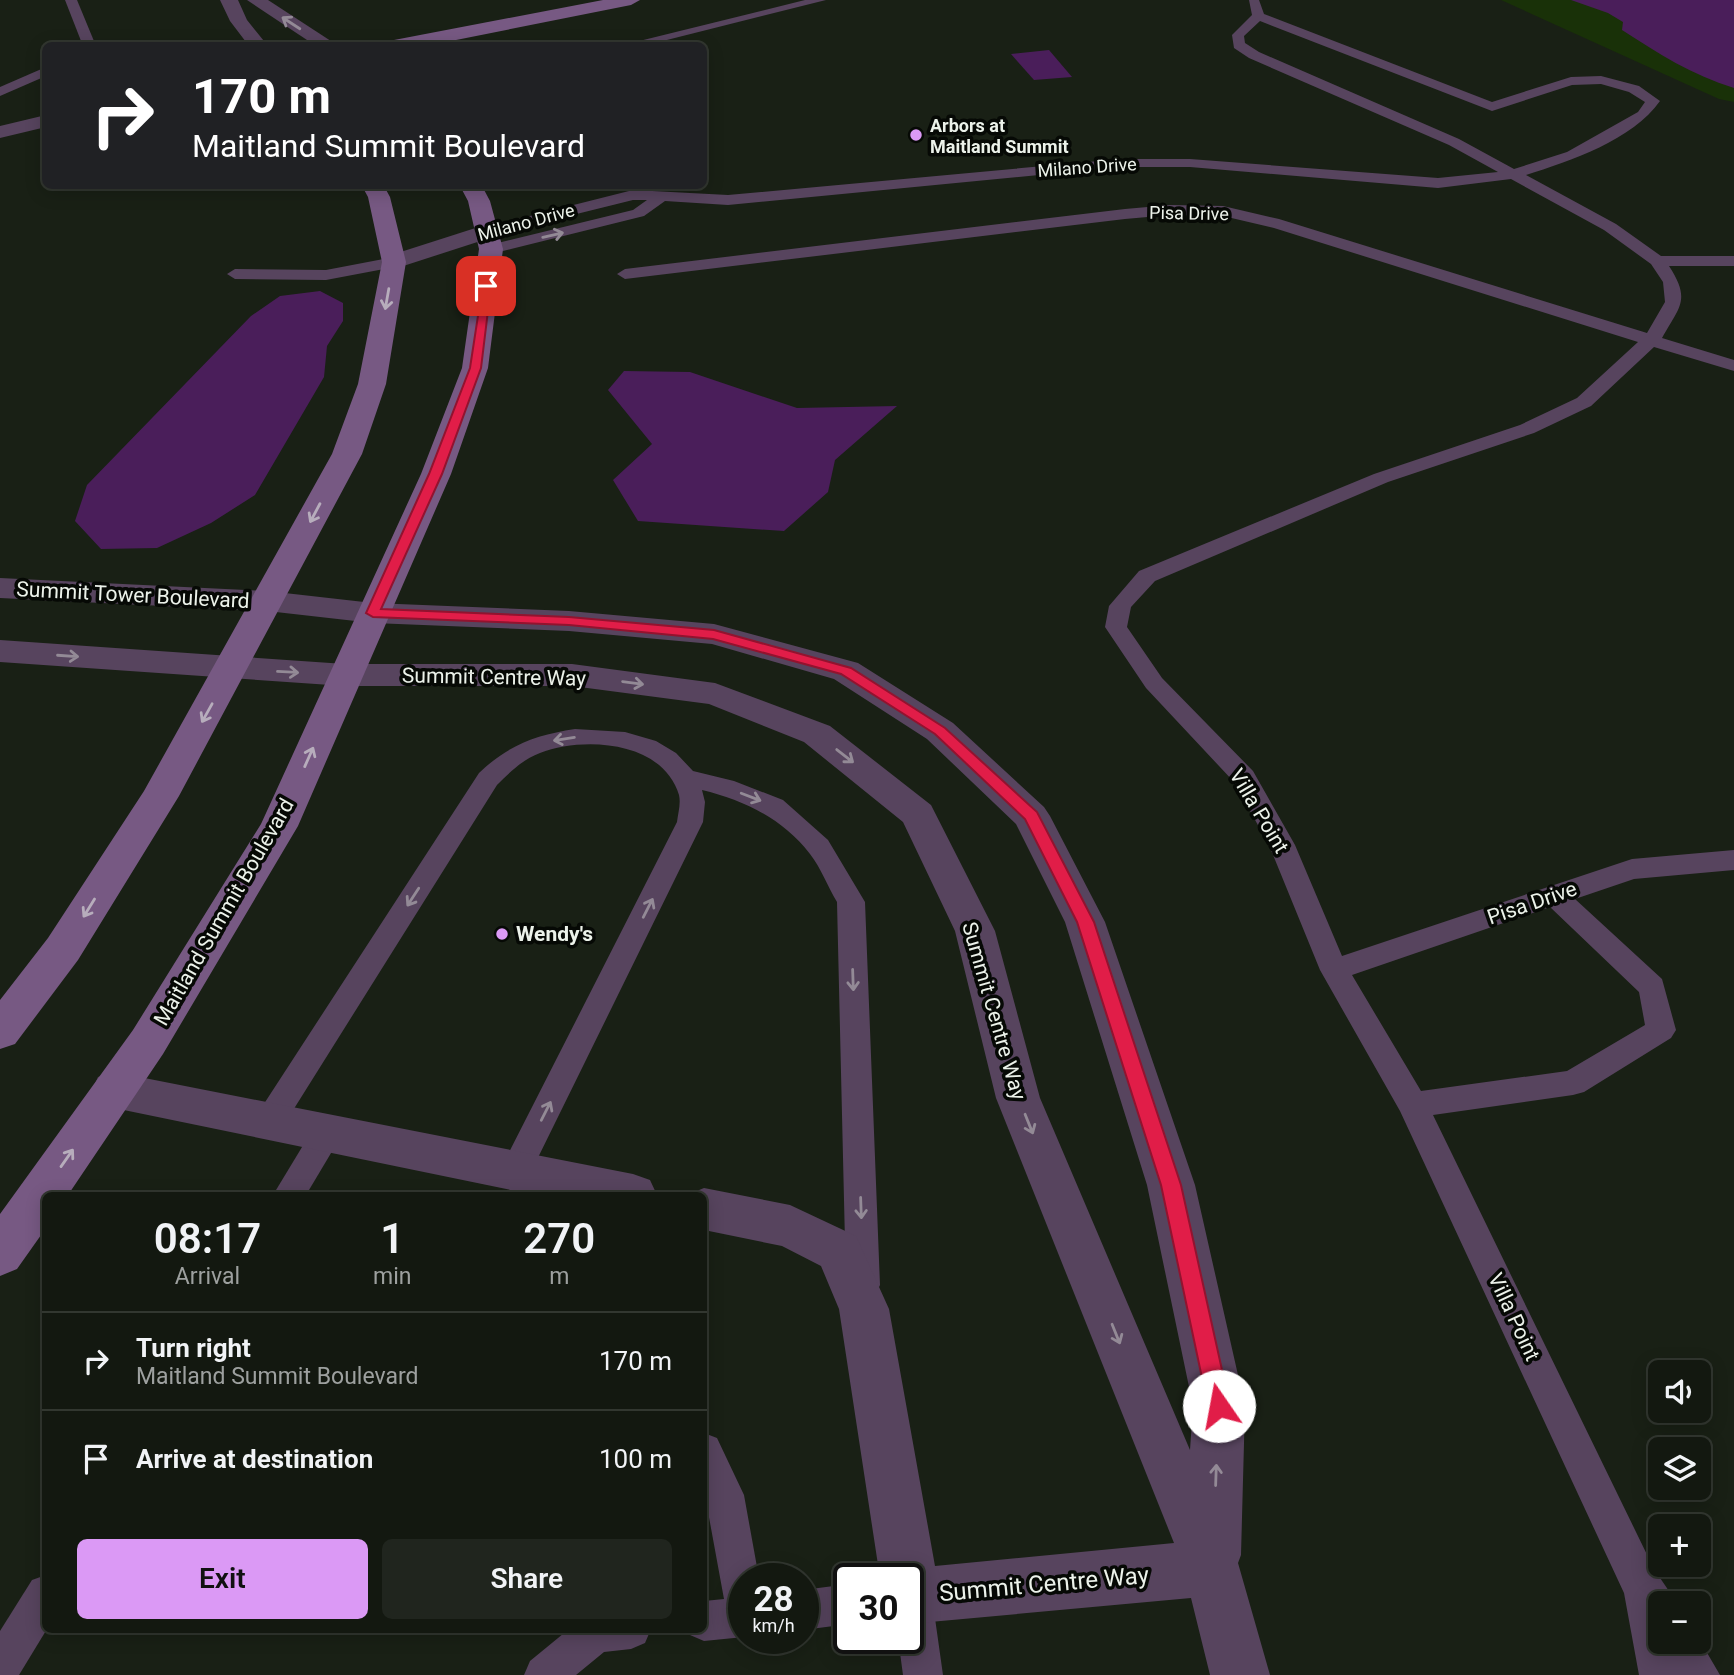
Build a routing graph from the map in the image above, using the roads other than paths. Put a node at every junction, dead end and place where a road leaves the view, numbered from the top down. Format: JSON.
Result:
{"nodes":[{"id":1,"x":71,"y":0,"type":"edge"},
{"id":2,"x":229,"y":0,"type":"edge"},
{"id":3,"x":256,"y":0,"type":"edge"},
{"id":4,"x":631,"y":0,"type":"edge"},
{"id":5,"x":820,"y":0,"type":"edge"},
{"id":6,"x":1253,"y":0,"type":"edge"},
{"id":7,"x":589,"y":8,"type":"junction"},
{"id":8,"x":1258,"y":16,"type":"junction"},
{"id":9,"x":88,"y":42,"type":"edge"},
{"id":10,"x":256,"y":42,"type":"edge"},
{"id":11,"x":321,"y":42,"type":"edge"},
{"id":12,"x":415,"y":42,"type":"edge"},
{"id":13,"x":481,"y":42,"type":"edge"},
{"id":14,"x":642,"y":42,"type":"edge"},
{"id":15,"x":42,"y":73,"type":"edge"},
{"id":16,"x":0,"y":92,"type":"edge"},
{"id":17,"x":42,"y":122,"type":"edge"},
{"id":18,"x":42,"y":129,"type":"edge"},
{"id":19,"x":0,"y":134,"type":"edge"},
{"id":20,"x":1510,"y":175,"type":"junction"},
{"id":21,"x":374,"y":189,"type":"edge"},
{"id":22,"x":472,"y":189,"type":"edge"},
{"id":23,"x":650,"y":189,"type":"edge"},
{"id":24,"x":664,"y":196,"type":"junction"},
{"id":25,"x":592,"y":205,"type":"junction"},
{"id":26,"x":614,"y":219,"type":"junction"},
{"id":27,"x":490,"y":240,"type":"junction"},
{"id":28,"x":1657,"y":261,"type":"junction"},
{"id":29,"x":1734,"y":261,"type":"edge"},
{"id":30,"x":394,"y":262,"type":"junction"},
{"id":31,"x":235,"y":274,"type":"dead end"},
{"id":32,"x":625,"y":274,"type":"dead end"},
{"id":33,"x":1653,"y":338,"type":"junction"},
{"id":34,"x":1734,"y":366,"type":"edge"},
{"id":35,"x":0,"y":589,"type":"edge"},
{"id":36,"x":267,"y":601,"type":"junction"},
{"id":37,"x":373,"y":613,"type":"junction"},
{"id":38,"x":0,"y":651,"type":"edge"},
{"id":39,"x":232,"y":668,"type":"junction"},
{"id":40,"x":345,"y":675,"type":"junction"},
{"id":41,"x":686,"y":778,"type":"junction"},
{"id":42,"x":1734,"y":860,"type":"edge"},
{"id":43,"x":1555,"y":896,"type":"junction"},
{"id":44,"x":1334,"y":970,"type":"junction"},
{"id":45,"x":0,"y":1032,"type":"edge"},
{"id":46,"x":114,"y":1090,"type":"junction"},
{"id":47,"x":1413,"y":1105,"type":"junction"},
{"id":48,"x":269,"y":1122,"type":"junction"},
{"id":49,"x":327,"y":1133,"type":"junction"},
{"id":50,"x":515,"y":1172,"type":"junction"},
{"id":51,"x":43,"y":1192,"type":"edge"},
{"id":52,"x":291,"y":1192,"type":"edge"},
{"id":53,"x":618,"y":1192,"type":"edge"},
{"id":54,"x":42,"y":1194,"type":"edge"},
{"id":55,"x":707,"y":1210,"type":"edge"},
{"id":56,"x":0,"y":1254,"type":"edge"},
{"id":57,"x":864,"y":1309,"type":"junction"},
{"id":58,"x":707,"y":1457,"type":"edge"},
{"id":59,"x":737,"y":1563,"type":"edge"},
{"id":60,"x":905,"y":1563,"type":"edge"},
{"id":61,"x":1212,"y":1568,"type":"junction"},
{"id":62,"x":1648,"y":1595,"type":"edge"},
{"id":63,"x":924,"y":1596,"type":"edge"},
{"id":64,"x":42,"y":1600,"type":"edge"},
{"id":65,"x":728,"y":1619,"type":"edge"},
{"id":66,"x":707,"y":1621,"type":"edge"},
{"id":67,"x":596,"y":1633,"type":"edge"},
{"id":68,"x":920,"y":1654,"type":"edge"},
{"id":69,"x":1657,"y":1654,"type":"edge"},
{"id":70,"x":1686,"y":1654,"type":"edge"},
{"id":71,"x":0,"y":1668,"type":"edge"},
{"id":72,"x":544,"y":1675,"type":"edge"},
{"id":73,"x":923,"y":1675,"type":"edge"},
{"id":74,"x":1240,"y":1675,"type":"edge"},
{"id":75,"x":1659,"y":1675,"type":"edge"},
{"id":76,"x":1700,"y":1675,"type":"edge"}],
"edges":[{"from":1,"to":9,"type":"lane"},
{"from":2,"to":10,"type":"street"},
{"from":11,"to":3,"type":"street","one_way":true},
{"from":4,"to":7,"type":"street"},
{"from":5,"to":14,"type":"lane"},
{"from":6,"to":8,"type":"lane"},
{"from":7,"to":12,"type":"street"},
{"from":7,"to":13,"type":"street"},
{"from":8,"to":20,"type":"lane"},
{"from":8,"to":20,"type":"lane","name":"Milano Drive"},
{"from":15,"to":16,"type":"lane"},
{"from":17,"to":19,"type":"street"},
{"from":18,"to":19,"type":"street"},
{"from":20,"to":24,"type":"lane","name":"Milano Drive"},
{"from":20,"to":28,"type":"lane"},
{"from":21,"to":30,"type":"street"},
{"from":22,"to":27,"type":"street","name":"Maitland Summit Boulevard"},
{"from":23,"to":24,"type":"lane","name":"Milano Drive"},
{"from":24,"to":25,"type":"lane","name":"Milano Drive"},
{"from":24,"to":26,"type":"lane","name":"Milano Drive"},
{"from":25,"to":26,"type":"lane","name":"Milano Drive"},
{"from":25,"to":27,"type":"lane","name":"Milano Drive"},
{"from":27,"to":26,"type":"lane","name":"Milano Drive","one_way":true},
{"from":27,"to":30,"type":"street","name":"Milano Drive"},
{"from":27,"to":37,"type":"street","name":"Maitland Summit Boulevard"},
{"from":28,"to":29,"type":"lane"},
{"from":28,"to":33,"type":"lane"},
{"from":30,"to":31,"type":"lane"},
{"from":30,"to":36,"type":"street","one_way":true},
{"from":32,"to":33,"type":"lane","name":"Pisa Drive"},
{"from":33,"to":34,"type":"lane","name":"Pisa Drive"},
{"from":33,"to":44,"type":"lane","name":"Villa Point"},
{"from":35,"to":36,"type":"street","name":"Summit Tower Boulevard"},
{"from":36,"to":37,"type":"street","name":"Summit Centre Way"},
{"from":36,"to":39,"type":"street"},
{"from":37,"to":40,"type":"street","name":"Maitland Summit Boulevard"},
{"from":61,"to":37,"type":"street","name":"Summit Centre Way","one_way":true},
{"from":38,"to":39,"type":"street","one_way":true},
{"from":39,"to":40,"type":"street","name":"Summit Centre Way","one_way":true},
{"from":39,"to":45,"type":"street","one_way":true},
{"from":46,"to":40,"type":"street","name":"Maitland Summit Boulevard","one_way":true},
{"from":40,"to":61,"type":"street","name":"Summit Centre Way","one_way":true},
{"from":41,"to":48,"type":"lane","one_way":true},
{"from":50,"to":41,"type":"lane","one_way":true},
{"from":41,"to":57,"type":"lane","one_way":true},
{"from":42,"to":43,"type":"lane","name":"Pisa Drive"},
{"from":43,"to":44,"type":"lane","name":"Pisa Drive"},
{"from":43,"to":47,"type":"lane"},
{"from":44,"to":47,"type":"lane","name":"Villa Point"},
{"from":46,"to":48,"type":"street"},
{"from":51,"to":46,"type":"street","name":"Maitland Summit Boulevard","one_way":true},
{"from":47,"to":62,"type":"lane","name":"Villa Point"},
{"from":48,"to":49,"type":"street"},
{"from":49,"to":50,"type":"street"},
{"from":49,"to":52,"type":"lane"},
{"from":50,"to":53,"type":"street"},
{"from":56,"to":54,"type":"street","name":"Maitland Summit Boulevard","one_way":true},
{"from":55,"to":57,"type":"street","name":"Summit Centre Way"},
{"from":57,"to":60,"type":"street","name":"Summit Centre Way"},
{"from":58,"to":59,"type":"lane"},
{"from":61,"to":63,"type":"street","name":"Summit Centre Way"},
{"from":61,"to":74,"type":"street","name":"Summit Centre Way"},
{"from":64,"to":71,"type":"lane"},
{"from":65,"to":66,"type":"lane"},
{"from":67,"to":72,"type":"lane"},
{"from":68,"to":73,"type":"lane"},
{"from":69,"to":75,"type":"lane","name":"Villa Point"},
{"from":70,"to":76,"type":"lane"}]}
